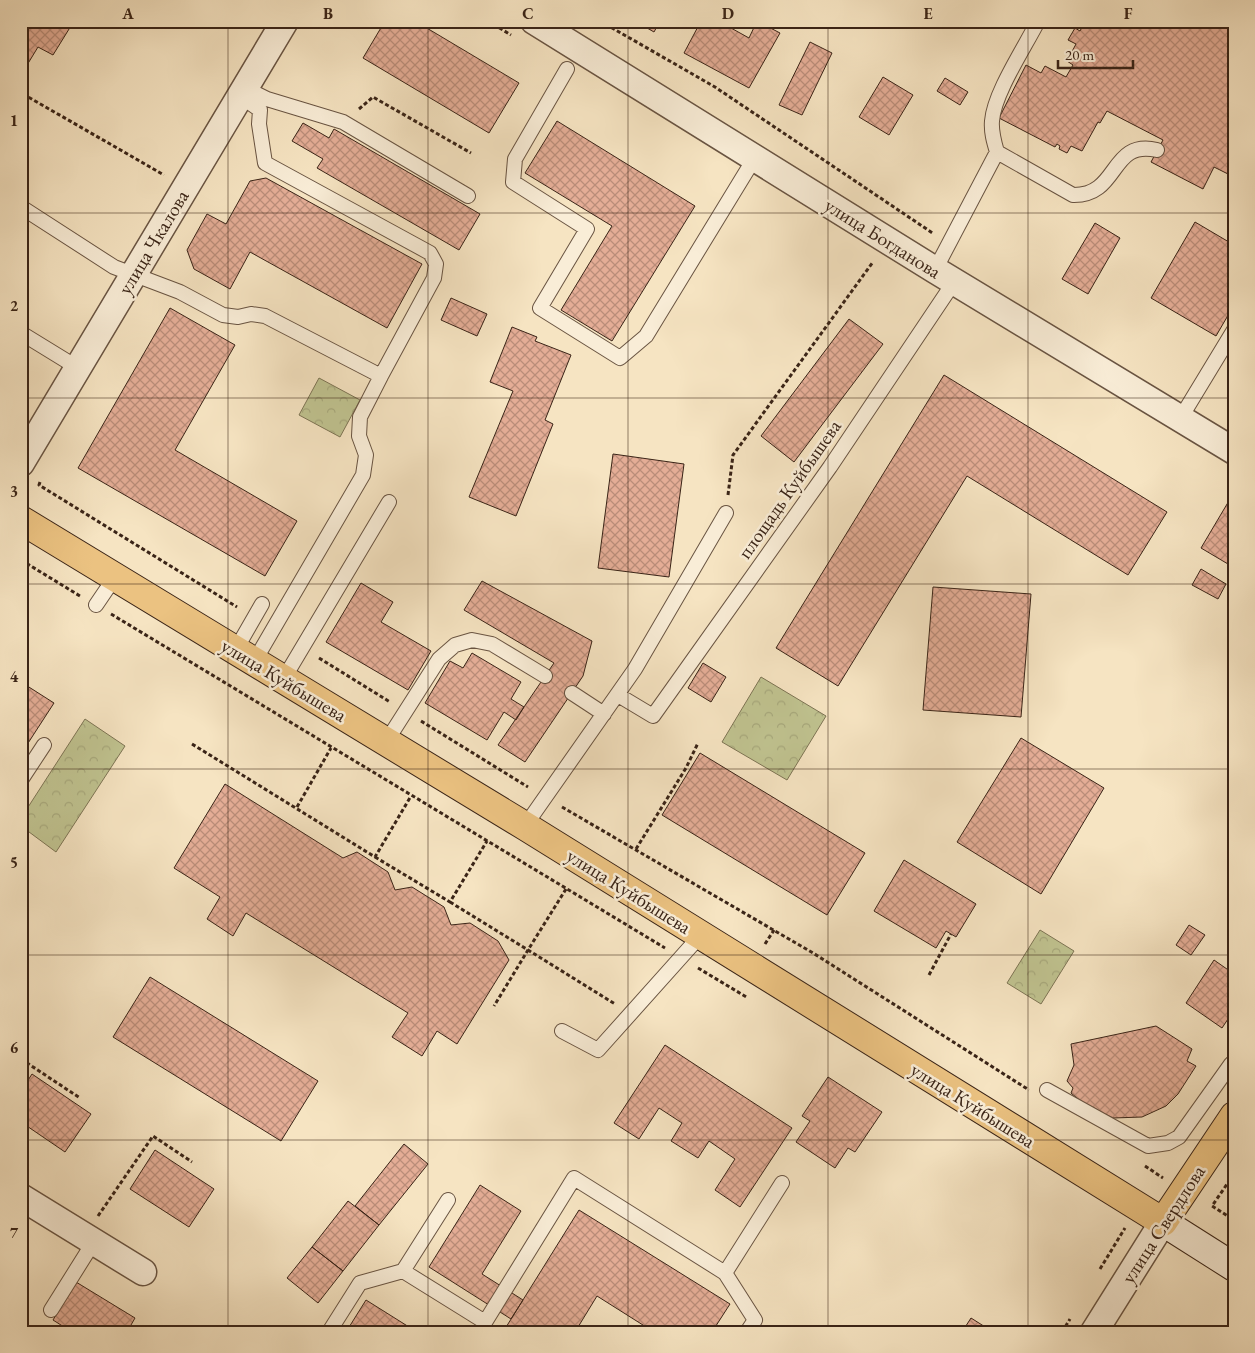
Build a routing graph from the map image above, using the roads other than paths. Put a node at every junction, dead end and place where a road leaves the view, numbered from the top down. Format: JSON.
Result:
{"nodes":[{"id":1,"x":285,"y":21,"type":"edge"},
{"id":2,"x":534,"y":21,"type":"edge"},
{"id":3,"x":1038,"y":21,"type":"edge"},
{"id":4,"x":566,"y":69,"type":"dead end"},
{"id":5,"x":243,"y":92,"type":"junction"},
{"id":6,"x":1158,"y":150,"type":"dead end"},
{"id":7,"x":997,"y":152,"type":"junction"},
{"id":8,"x":754,"y":159,"type":"junction"},
{"id":9,"x":468,"y":196,"type":"dead end"},
{"id":10,"x":21,"y":207,"type":"edge"},
{"id":11,"x":135,"y":273,"type":"junction"},
{"id":12,"x":944,"y":276,"type":"junction"},
{"id":13,"x":1234,"y":330,"type":"edge"},
{"id":14,"x":21,"y":332,"type":"edge"},
{"id":15,"x":78,"y":368,"type":"junction"},
{"id":16,"x":381,"y":376,"type":"junction"},
{"id":17,"x":1180,"y":419,"type":"junction"},
{"id":18,"x":1234,"y":451,"type":"edge"},
{"id":19,"x":21,"y":463,"type":"edge"},
{"id":20,"x":389,"y":502,"type":"dead end"},
{"id":21,"x":726,"y":513,"type":"road end"},
{"id":22,"x":21,"y":520,"type":"edge"},
{"id":23,"x":115,"y":577,"type":"junction"},
{"id":24,"x":262,"y":604,"type":"dead end"},
{"id":25,"x":96,"y":605,"type":"road end"},
{"id":26,"x":244,"y":656,"type":"junction"},
{"id":27,"x":545,"y":676,"type":"dead end"},
{"id":28,"x":283,"y":680,"type":"junction"},
{"id":29,"x":572,"y":693,"type":"dead end"},
{"id":30,"x":618,"y":695,"type":"junction"},
{"id":31,"x":604,"y":714,"type":"junction"},
{"id":32,"x":386,"y":742,"type":"junction"},
{"id":33,"x":44,"y":745,"type":"dead end"},
{"id":34,"x":21,"y":780,"type":"edge"},
{"id":35,"x":525,"y":826,"type":"junction"},
{"id":36,"x":700,"y":936,"type":"junction"},
{"id":37,"x":562,"y":1031,"type":"dead end"},
{"id":38,"x":1231,"y":1064,"type":"dead end"},
{"id":39,"x":1040,"y":1092,"type":"road end"},
{"id":40,"x":1234,"y":1116,"type":"edge"},
{"id":41,"x":782,"y":1183,"type":"dead end"},
{"id":42,"x":21,"y":1197,"type":"edge"},
{"id":43,"x":448,"y":1200,"type":"dead end"},
{"id":44,"x":1163,"y":1222,"type":"junction"},
{"id":45,"x":88,"y":1240,"type":"junction"},
{"id":46,"x":1234,"y":1268,"type":"edge"},
{"id":47,"x":403,"y":1271,"type":"junction"},
{"id":48,"x":143,"y":1272,"type":"dead end"},
{"id":49,"x":725,"y":1273,"type":"junction"},
{"id":50,"x":51,"y":1310,"type":"dead end"},
{"id":51,"x":482,"y":1327,"type":"edge"},
{"id":52,"x":329,"y":1332,"type":"edge"},
{"id":53,"x":747,"y":1332,"type":"edge"},
{"id":54,"x":1094,"y":1332,"type":"edge"}],
"edges":[{"from":1,"to":5,"type":"street","name":"улица Чкалова"},
{"from":2,"to":8,"type":"street","name":"улица Богданова"},
{"from":3,"to":7,"type":"lane"},
{"from":4,"to":8,"type":"lane"},
{"from":5,"to":9,"type":"lane"},
{"from":5,"to":11,"type":"street","name":"улица Чкалова"},
{"from":5,"to":16,"type":"lane"},
{"from":6,"to":7,"type":"lane"},
{"from":7,"to":12,"type":"lane","name":"площадь Куйбышева"},
{"from":8,"to":12,"type":"street","name":"улица Богданова"},
{"from":10,"to":11,"type":"lane"},
{"from":11,"to":15,"type":"street","name":"улица Чкалова"},
{"from":11,"to":16,"type":"lane"},
{"from":12,"to":17,"type":"street","name":"улица Богданова"},
{"from":12,"to":30,"type":"lane","name":"площадь Куйбышева"},
{"from":13,"to":17,"type":"lane"},
{"from":14,"to":15,"type":"lane"},
{"from":15,"to":19,"type":"street","name":"улица Чкалова"},
{"from":16,"to":26,"type":"lane"},
{"from":17,"to":18,"type":"street","name":"улица Богданова"},
{"from":20,"to":28,"type":"lane"},
{"from":21,"to":30,"type":"lane"},
{"from":22,"to":23,"type":"main road","name":"улица Куйбышева"},
{"from":23,"to":25,"type":"lane"},
{"from":23,"to":26,"type":"main road","name":"улица Куйбышева"},
{"from":24,"to":26,"type":"lane"},
{"from":26,"to":28,"type":"main road","name":"улица Куйбышева"},
{"from":27,"to":32,"type":"lane"},
{"from":28,"to":32,"type":"main road","name":"улица Куйбышева"},
{"from":29,"to":31,"type":"lane"},
{"from":30,"to":31,"type":"lane"},
{"from":31,"to":35,"type":"lane"},
{"from":32,"to":35,"type":"main road","name":"улица Куйбышева"},
{"from":33,"to":34,"type":"lane"},
{"from":35,"to":36,"type":"main road","name":"улица Куйбышева"},
{"from":36,"to":37,"type":"lane"},
{"from":36,"to":44,"type":"main road","name":"улица Куйбышева"},
{"from":38,"to":39,"type":"lane"},
{"from":40,"to":44,"type":"main road","name":"улица Свердлова"},
{"from":41,"to":49,"type":"lane"},
{"from":42,"to":45,"type":"street"},
{"from":43,"to":47,"type":"lane"},
{"from":44,"to":46,"type":"main road","name":"улица Куйбышева"},
{"from":44,"to":54,"type":"street","name":"улица Свердлова"},
{"from":45,"to":48,"type":"street"},
{"from":45,"to":50,"type":"lane"},
{"from":47,"to":51,"type":"lane"},
{"from":47,"to":52,"type":"lane"},
{"from":49,"to":51,"type":"lane"},
{"from":49,"to":53,"type":"lane"}]}
